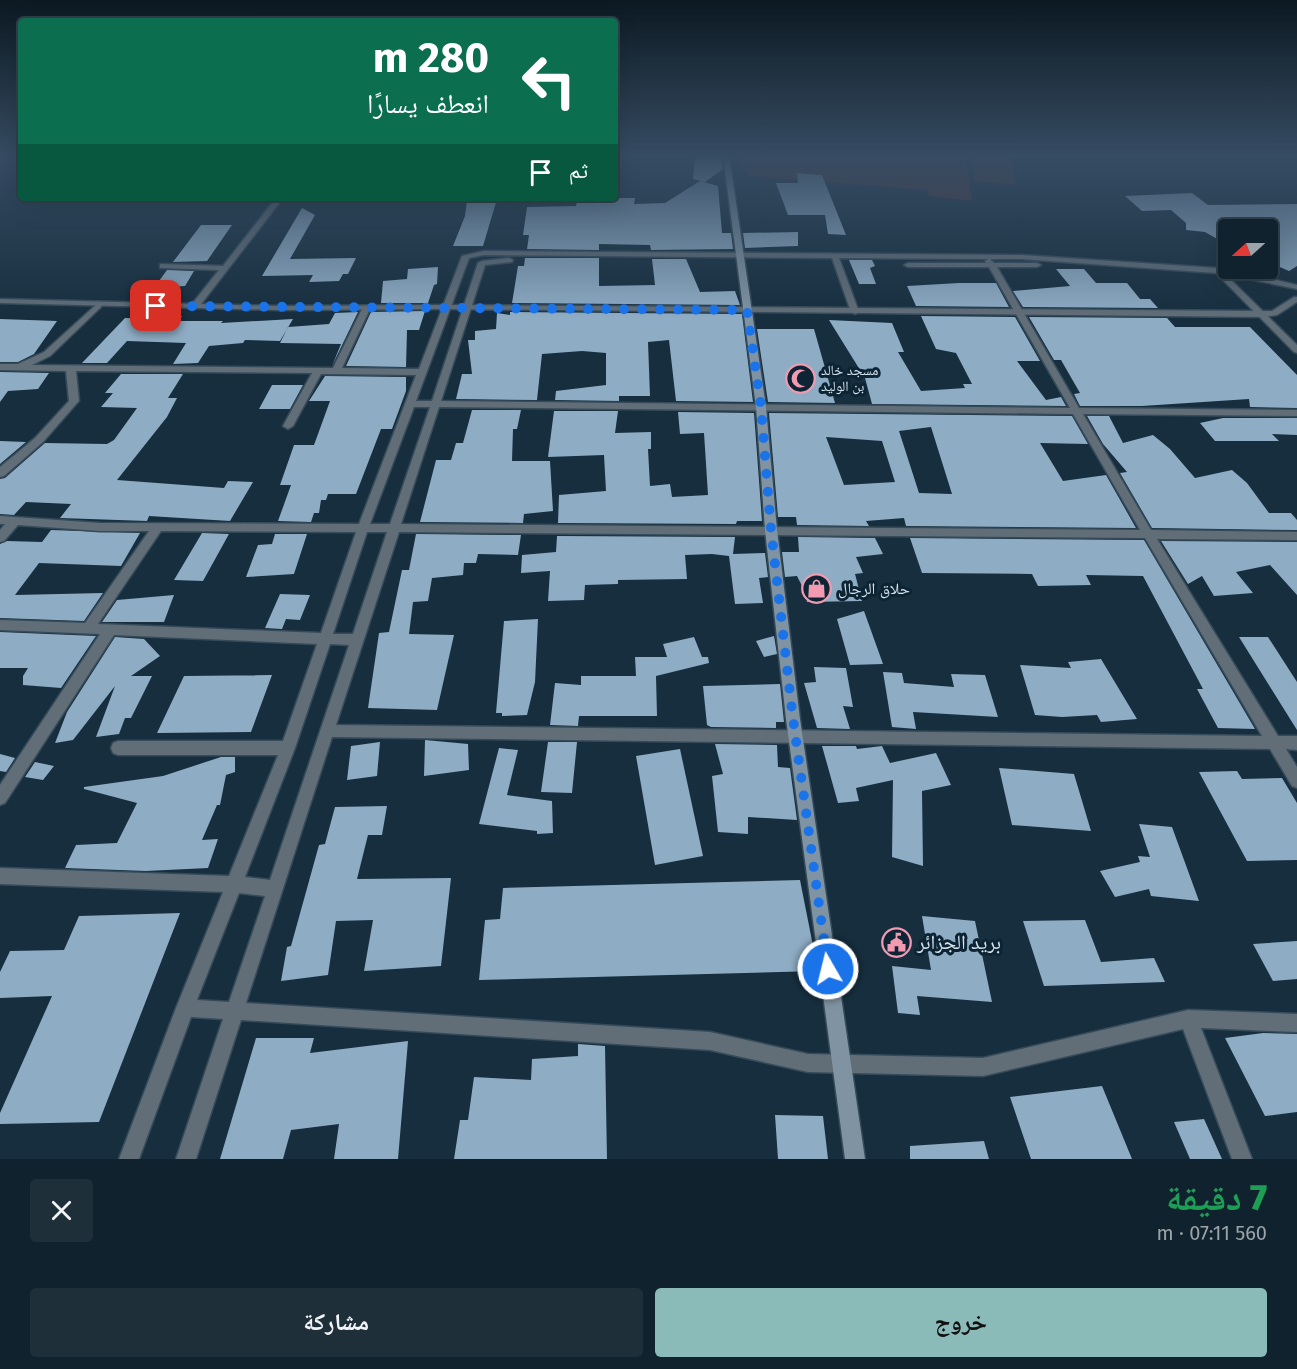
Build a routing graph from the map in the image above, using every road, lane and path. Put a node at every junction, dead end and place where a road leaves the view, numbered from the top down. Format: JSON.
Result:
{"nodes":[{"id":1,"x":271,"y":209,"type":"edge"},
{"id":2,"x":733,"y":209,"type":"edge"},
{"id":3,"x":739,"y":259,"type":"junction"},
{"id":4,"x":836,"y":260,"type":"junction"},
{"id":5,"x":989,"y":261,"type":"junction"},
{"id":6,"x":163,"y":266,"type":"dead end"},
{"id":7,"x":225,"y":268,"type":"junction"},
{"id":8,"x":1217,"y":270,"type":"junction"},
{"id":9,"x":1297,"y":288,"type":"edge"},
{"id":10,"x":1297,"y":299,"type":"edge"},
{"id":11,"x":0,"y":300,"type":"edge"},
{"id":12,"x":98,"y":305,"type":"junction"},
{"id":13,"x":195,"y":306,"type":"junction"},
{"id":14,"x":446,"y":307,"type":"junction"},
{"id":15,"x":468,"y":307,"type":"junction"},
{"id":16,"x":366,"y":309,"type":"junction"},
{"id":17,"x":747,"y":310,"type":"junction"},
{"id":18,"x":855,"y":312,"type":"junction"},
{"id":19,"x":1019,"y":313,"type":"junction"},
{"id":20,"x":1261,"y":314,"type":"junction"},
{"id":21,"x":1297,"y":350,"type":"edge"},
{"id":22,"x":0,"y":367,"type":"edge"},
{"id":23,"x":19,"y":367,"type":"junction"},
{"id":24,"x":71,"y":370,"type":"junction"},
{"id":25,"x":318,"y":371,"type":"junction"},
{"id":26,"x":336,"y":372,"type":"junction"},
{"id":27,"x":422,"y":372,"type":"junction"},
{"id":28,"x":410,"y":404,"type":"junction"},
{"id":29,"x":436,"y":404,"type":"junction"},
{"id":30,"x":761,"y":407,"type":"junction"},
{"id":31,"x":1076,"y":410,"type":"junction"},
{"id":32,"x":1297,"y":412,"type":"edge"},
{"id":33,"x":288,"y":426,"type":"dead end"},
{"id":34,"x":0,"y":473,"type":"edge"},
{"id":35,"x":0,"y":520,"type":"edge"},
{"id":36,"x":15,"y":521,"type":"junction"},
{"id":37,"x":158,"y":527,"type":"junction"},
{"id":38,"x":363,"y":528,"type":"junction"},
{"id":39,"x":395,"y":528,"type":"junction"},
{"id":40,"x":771,"y":530,"type":"junction"},
{"id":41,"x":1148,"y":534,"type":"junction"},
{"id":42,"x":1297,"y":536,"type":"edge"},
{"id":43,"x":0,"y":538,"type":"edge"},
{"id":44,"x":0,"y":625,"type":"edge"},
{"id":45,"x":88,"y":628,"type":"junction"},
{"id":46,"x":110,"y":630,"type":"junction"},
{"id":47,"x":324,"y":639,"type":"junction"},
{"id":48,"x":358,"y":640,"type":"junction"},
{"id":49,"x":328,"y":731,"type":"junction"},
{"id":50,"x":795,"y":736,"type":"junction"},
{"id":51,"x":1274,"y":743,"type":"junction"},
{"id":52,"x":1297,"y":743,"type":"edge"},
{"id":53,"x":118,"y":748,"type":"dead end"},
{"id":54,"x":288,"y":748,"type":"junction"},
{"id":55,"x":1297,"y":781,"type":"edge"},
{"id":56,"x":0,"y":798,"type":"edge"},
{"id":57,"x":0,"y":876,"type":"edge"},
{"id":58,"x":234,"y":884,"type":"junction"},
{"id":59,"x":276,"y":889,"type":"junction"},
{"id":60,"x":185,"y":1008,"type":"junction"},
{"id":61,"x":235,"y":1010,"type":"junction"},
{"id":62,"x":1188,"y":1020,"type":"junction"},
{"id":63,"x":1297,"y":1023,"type":"edge"},
{"id":64,"x":841,"y":1062,"type":"junction"},
{"id":65,"x":129,"y":1159,"type":"edge"},
{"id":66,"x":186,"y":1159,"type":"edge"},
{"id":67,"x":855,"y":1159,"type":"edge"},
{"id":68,"x":1242,"y":1159,"type":"edge"}],
"edges":[{"from":1,"to":7,"type":"street"},
{"from":2,"to":3,"type":"main road"},
{"from":3,"to":4,"type":"street"},
{"from":3,"to":14,"type":"street"},
{"from":3,"to":15,"type":"street"},
{"from":3,"to":17,"type":"main road"},
{"from":4,"to":5,"type":"street"},
{"from":4,"to":18,"type":"street"},
{"from":5,"to":8,"type":"street"},
{"from":5,"to":19,"type":"street"},
{"from":6,"to":7,"type":"street"},
{"from":7,"to":13,"type":"street"},
{"from":8,"to":9,"type":"street"},
{"from":8,"to":20,"type":"street"},
{"from":10,"to":20,"type":"street"},
{"from":11,"to":12,"type":"street"},
{"from":12,"to":13,"type":"street"},
{"from":12,"to":23,"type":"street"},
{"from":13,"to":16,"type":"street"},
{"from":14,"to":15,"type":"street"},
{"from":14,"to":16,"type":"street"},
{"from":14,"to":27,"type":"street"},
{"from":15,"to":17,"type":"street"},
{"from":15,"to":29,"type":"street"},
{"from":16,"to":26,"type":"street"},
{"from":17,"to":18,"type":"street"},
{"from":17,"to":30,"type":"main road"},
{"from":18,"to":19,"type":"street"},
{"from":19,"to":20,"type":"street"},
{"from":19,"to":31,"type":"street"},
{"from":20,"to":21,"type":"street"},
{"from":22,"to":23,"type":"street"},
{"from":23,"to":24,"type":"street"},
{"from":24,"to":25,"type":"street"},
{"from":24,"to":34,"type":"street"},
{"from":25,"to":26,"type":"street"},
{"from":25,"to":33,"type":"street"},
{"from":26,"to":27,"type":"street"},
{"from":27,"to":28,"type":"street"},
{"from":28,"to":29,"type":"street"},
{"from":28,"to":38,"type":"street"},
{"from":29,"to":30,"type":"street"},
{"from":29,"to":39,"type":"street"},
{"from":30,"to":31,"type":"street"},
{"from":30,"to":40,"type":"main road"},
{"from":31,"to":32,"type":"street"},
{"from":31,"to":41,"type":"street"},
{"from":35,"to":36,"type":"street"},
{"from":36,"to":37,"type":"street"},
{"from":36,"to":43,"type":"street"},
{"from":37,"to":38,"type":"street"},
{"from":37,"to":45,"type":"street"},
{"from":38,"to":39,"type":"street"},
{"from":38,"to":47,"type":"street"},
{"from":39,"to":40,"type":"street"},
{"from":39,"to":48,"type":"street"},
{"from":40,"to":41,"type":"street"},
{"from":40,"to":50,"type":"main road"},
{"from":41,"to":42,"type":"street"},
{"from":41,"to":51,"type":"street"},
{"from":44,"to":45,"type":"street"},
{"from":45,"to":46,"type":"street"},
{"from":46,"to":47,"type":"street"},
{"from":46,"to":56,"type":"street"},
{"from":47,"to":48,"type":"street"},
{"from":47,"to":54,"type":"street"},
{"from":48,"to":49,"type":"street"},
{"from":49,"to":50,"type":"street"},
{"from":49,"to":59,"type":"street"},
{"from":50,"to":51,"type":"street"},
{"from":50,"to":64,"type":"main road"},
{"from":51,"to":52,"type":"street"},
{"from":51,"to":55,"type":"street"},
{"from":53,"to":54,"type":"street"},
{"from":54,"to":58,"type":"street"},
{"from":57,"to":58,"type":"street"},
{"from":58,"to":59,"type":"street"},
{"from":58,"to":60,"type":"street"},
{"from":59,"to":61,"type":"street"},
{"from":60,"to":61,"type":"street"},
{"from":60,"to":65,"type":"street"},
{"from":61,"to":64,"type":"street"},
{"from":61,"to":66,"type":"street"},
{"from":62,"to":63,"type":"street"},
{"from":62,"to":64,"type":"street"},
{"from":62,"to":68,"type":"street"},
{"from":64,"to":67,"type":"main road"}]}
